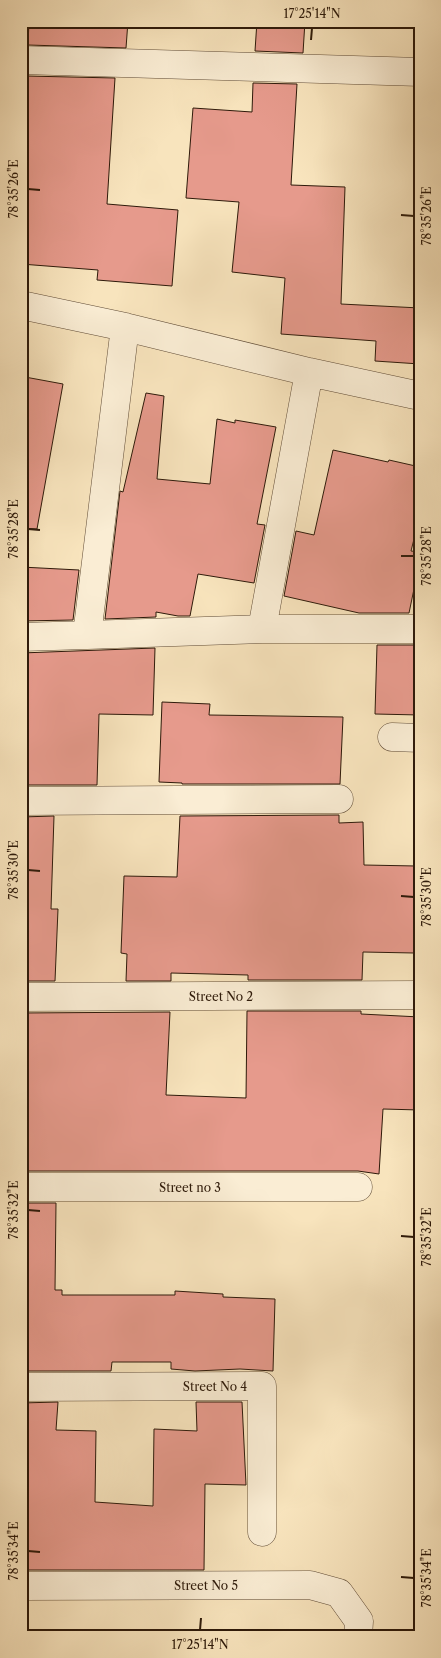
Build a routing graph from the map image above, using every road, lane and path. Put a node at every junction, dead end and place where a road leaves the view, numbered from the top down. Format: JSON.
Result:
{"nodes":[{"id":1,"x":21,"y":60,"type":"edge"},
{"id":2,"x":420,"y":72,"type":"edge"},
{"id":3,"x":21,"y":305,"type":"edge"},
{"id":4,"x":125,"y":327,"type":"junction"},
{"id":5,"x":309,"y":372,"type":"junction"},
{"id":6,"x":420,"y":396,"type":"edge"},
{"id":7,"x":262,"y":628,"type":"junction"},
{"id":8,"x":420,"y":629,"type":"edge"},
{"id":9,"x":87,"y":635,"type":"junction"},
{"id":10,"x":21,"y":637,"type":"edge"},
{"id":11,"x":392,"y":737,"type":"dead end"},
{"id":12,"x":420,"y":738,"type":"edge"},
{"id":13,"x":339,"y":799,"type":"dead end"},
{"id":14,"x":21,"y":801,"type":"edge"},
{"id":15,"x":420,"y":995,"type":"edge"},
{"id":16,"x":21,"y":997,"type":"edge"},
{"id":17,"x":21,"y":1187,"type":"edge"},
{"id":18,"x":358,"y":1187,"type":"dead end"},
{"id":19,"x":21,"y":1387,"type":"edge"},
{"id":20,"x":262,"y":1532,"type":"dead end"},
{"id":21,"x":21,"y":1586,"type":"edge"},
{"id":22,"x":358,"y":1637,"type":"edge"}],
"edges":[{"from":1,"to":2,"type":"street"},
{"from":3,"to":4,"type":"street"},
{"from":4,"to":5,"type":"street"},
{"from":4,"to":9,"type":"street"},
{"from":5,"to":6,"type":"street"},
{"from":5,"to":7,"type":"street"},
{"from":7,"to":8,"type":"street"},
{"from":7,"to":9,"type":"street"},
{"from":9,"to":10,"type":"street"},
{"from":11,"to":12,"type":"street"},
{"from":13,"to":14,"type":"street"},
{"from":15,"to":16,"type":"street","name":"Street No 2"},
{"from":17,"to":18,"type":"street","name":"Street no 3"},
{"from":19,"to":20,"type":"street","name":"Street No 4"},
{"from":21,"to":22,"type":"street","name":"Street No 5"}]}
